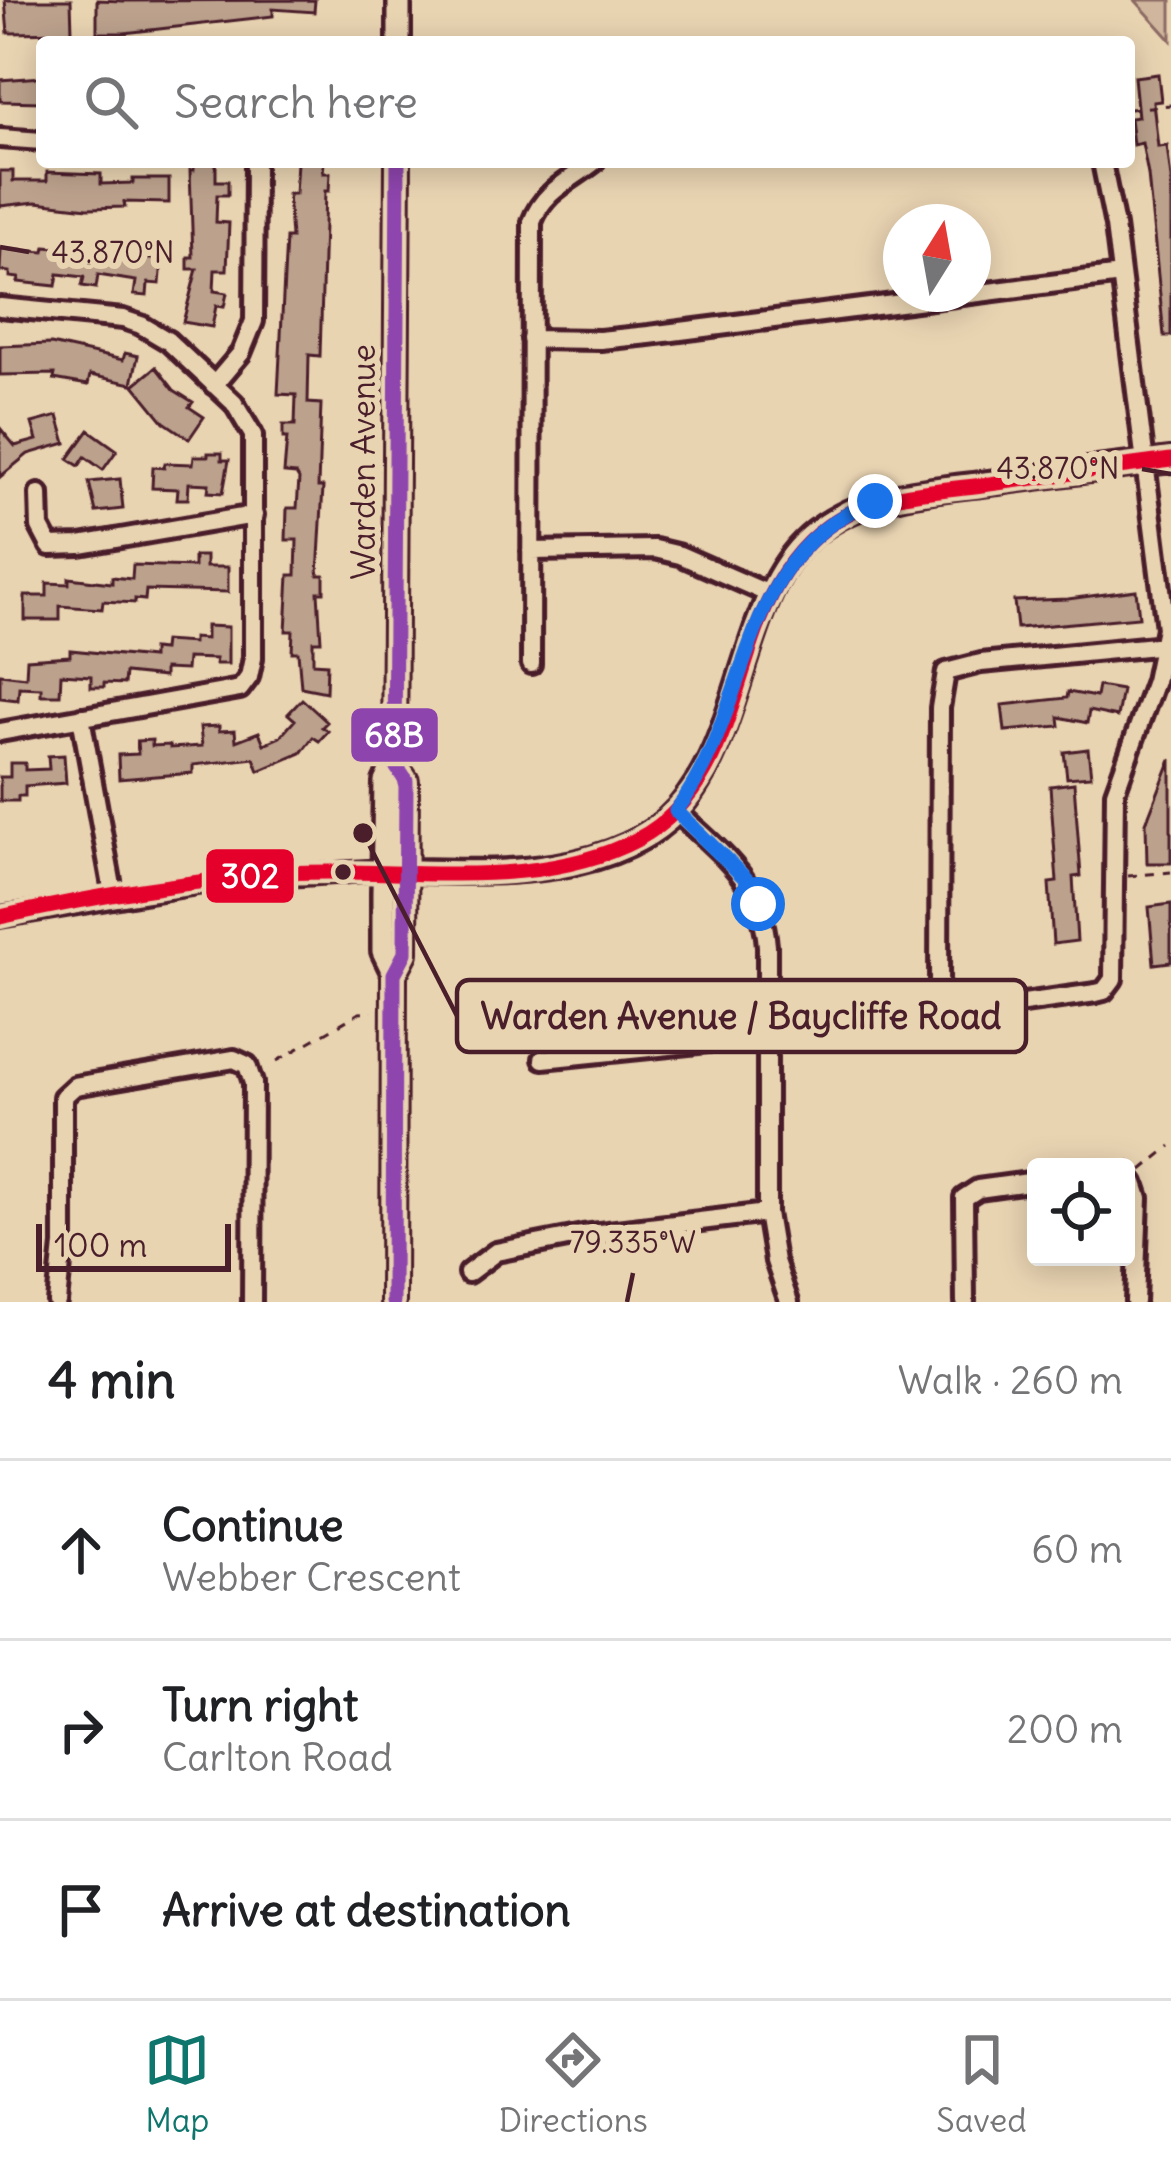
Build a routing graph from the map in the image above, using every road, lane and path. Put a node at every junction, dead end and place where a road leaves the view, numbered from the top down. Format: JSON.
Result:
{"nodes":[{"id":1,"x":399,"y":0,"type":"edge"},
{"id":2,"x":399,"y":36,"type":"edge"},
{"id":3,"x":1171,"y":105,"type":"edge"},
{"id":4,"x":1135,"y":108,"type":"edge"},
{"id":5,"x":0,"y":138,"type":"edge"},
{"id":6,"x":36,"y":140,"type":"edge"},
{"id":7,"x":255,"y":168,"type":"edge"},
{"id":8,"x":398,"y":168,"type":"edge"},
{"id":9,"x":585,"y":168,"type":"edge"},
{"id":10,"x":1103,"y":168,"type":"edge"},
{"id":11,"x":1121,"y":275,"type":"junction"},
{"id":12,"x":0,"y":307,"type":"edge"},
{"id":13,"x":531,"y":339,"type":"junction"},
{"id":14,"x":214,"y":385,"type":"junction"},
{"id":15,"x":1171,"y":460,"type":"edge"},
{"id":16,"x":1144,"y":463,"type":"junction"},
{"id":17,"x":39,"y":494,"type":"dead end"},
{"id":18,"x":254,"y":515,"type":"junction"},
{"id":19,"x":531,"y":550,"type":"junction"},
{"id":20,"x":769,"y":594,"type":"junction"},
{"id":21,"x":1165,"y":645,"type":"junction"},
{"id":22,"x":531,"y":664,"type":"dead end"},
{"id":23,"x":81,"y":717,"type":"junction"},
{"id":24,"x":0,"y":732,"type":"edge"},
{"id":25,"x":676,"y":811,"type":"junction"},
{"id":26,"x":395,"y":870,"type":"junction"},
{"id":27,"x":1171,"y":872,"type":"edge"},
{"id":28,"x":1114,"y":877,"type":"junction"},
{"id":29,"x":114,"y":897,"type":"junction"},
{"id":30,"x":0,"y":917,"type":"edge"},
{"id":31,"x":373,"y":1012,"type":"dead end"},
{"id":32,"x":766,"y":1036,"type":"junction"},
{"id":33,"x":543,"y":1059,"type":"dead end"},
{"id":34,"x":277,"y":1061,"type":"dead end"},
{"id":35,"x":1171,"y":1147,"type":"edge"},
{"id":36,"x":1135,"y":1172,"type":"edge"},
{"id":37,"x":1027,"y":1181,"type":"edge"},
{"id":38,"x":1135,"y":1190,"type":"edge"},
{"id":39,"x":767,"y":1213,"type":"junction"},
{"id":40,"x":468,"y":1273,"type":"dead end"},
{"id":41,"x":57,"y":1302,"type":"edge"},
{"id":42,"x":252,"y":1302,"type":"edge"},
{"id":43,"x":393,"y":1302,"type":"edge"},
{"id":44,"x":789,"y":1302,"type":"edge"},
{"id":45,"x":965,"y":1302,"type":"edge"},
{"id":46,"x":1135,"y":1302,"type":"edge"}],
"edges":[{"from":1,"to":2,"type":"main road"},
{"from":3,"to":4,"type":"path"},
{"from":5,"to":6,"type":"street"},
{"from":7,"to":14,"type":"street"},
{"from":8,"to":26,"type":"main road","name":"Warden Avenue"},
{"from":9,"to":13,"type":"street"},
{"from":10,"to":11,"type":"street"},
{"from":11,"to":13,"type":"street"},
{"from":11,"to":16,"type":"street"},
{"from":12,"to":14,"type":"street"},
{"from":13,"to":19,"type":"street"},
{"from":14,"to":18,"type":"street"},
{"from":15,"to":16,"type":"main road"},
{"from":16,"to":20,"type":"main road"},
{"from":16,"to":21,"type":"street"},
{"from":17,"to":18,"type":"street"},
{"from":18,"to":23,"type":"street"},
{"from":19,"to":20,"type":"street"},
{"from":19,"to":22,"type":"street"},
{"from":20,"to":25,"type":"main road"},
{"from":21,"to":28,"type":"street"},
{"from":21,"to":28,"type":"street"},
{"from":23,"to":24,"type":"street"},
{"from":23,"to":29,"type":"street"},
{"from":25,"to":26,"type":"main road"},
{"from":25,"to":32,"type":"street"},
{"from":26,"to":29,"type":"street"},
{"from":26,"to":43,"type":"main road","name":"Warden Avenue"},
{"from":27,"to":28,"type":"path"},
{"from":29,"to":30,"type":"street"},
{"from":31,"to":34,"type":"path"},
{"from":32,"to":33,"type":"street"},
{"from":32,"to":39,"type":"street"},
{"from":35,"to":36,"type":"path"},
{"from":37,"to":45,"type":"street"},
{"from":38,"to":46,"type":"street"},
{"from":39,"to":40,"type":"street"},
{"from":39,"to":44,"type":"street"},
{"from":41,"to":42,"type":"street"}]}
